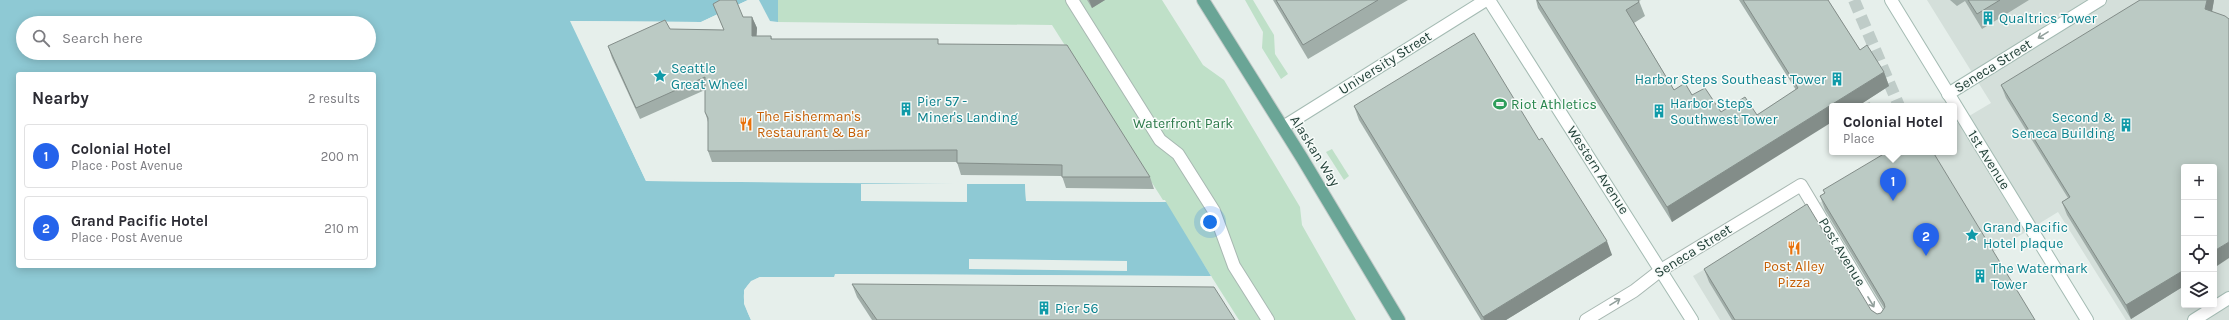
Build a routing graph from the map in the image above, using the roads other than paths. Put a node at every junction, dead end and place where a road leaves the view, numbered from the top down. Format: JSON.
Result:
{"nodes":[{"id":1,"x":1072,"y":0,"type":"edge"},
{"id":2,"x":1203,"y":0,"type":"edge"},
{"id":3,"x":1488,"y":0,"type":"edge"},
{"id":4,"x":1891,"y":0,"type":"edge"},
{"id":5,"x":2100,"y":0,"type":"edge"},
{"id":6,"x":1948,"y":94,"type":"junction"},
{"id":7,"x":1954,"y":103,"type":"edge"},
{"id":8,"x":1957,"y":109,"type":"edge"},
{"id":9,"x":1283,"y":127,"type":"junction"},
{"id":10,"x":1801,"y":185,"type":"joint"},
{"id":11,"x":1661,"y":270,"type":"junction"},
{"id":12,"x":2229,"y":298,"type":"edge"},
{"id":13,"x":1268,"y":320,"type":"edge"},
{"id":14,"x":1399,"y":320,"type":"edge"},
{"id":15,"x":1586,"y":320,"type":"edge"},
{"id":16,"x":1692,"y":320,"type":"edge"},
{"id":17,"x":1882,"y":320,"type":"edge"},
{"id":18,"x":2087,"y":320,"type":"edge"},
{"id":19,"x":2194,"y":320,"type":"edge"}],
"edges":[{"from":1,"to":13,"type":"street"},
{"from":2,"to":9,"type":"main road","name":"Alaskan Way"},
{"from":3,"to":9,"type":"street","name":"University Street"},
{"from":3,"to":11,"type":"street","name":"Western Avenue"},
{"from":4,"to":6,"type":"street","name":"1st Avenue"},
{"from":5,"to":6,"type":"street","name":"Seneca Street","one_way":true},
{"from":6,"to":7,"type":"street","name":"1st Avenue"},
{"from":8,"to":18,"type":"street","name":"1st Avenue"},
{"from":9,"to":14,"type":"main road","name":"Alaskan Way"},
{"from":10,"to":11,"type":"street","name":"Seneca Street"},
{"from":10,"to":17,"type":"street","name":"Post Avenue","one_way":true},
{"from":15,"to":11,"type":"street","name":"Seneca Street","one_way":true},
{"from":11,"to":16,"type":"street","name":"Western Avenue"},
{"from":12,"to":19,"type":"street"}]}
